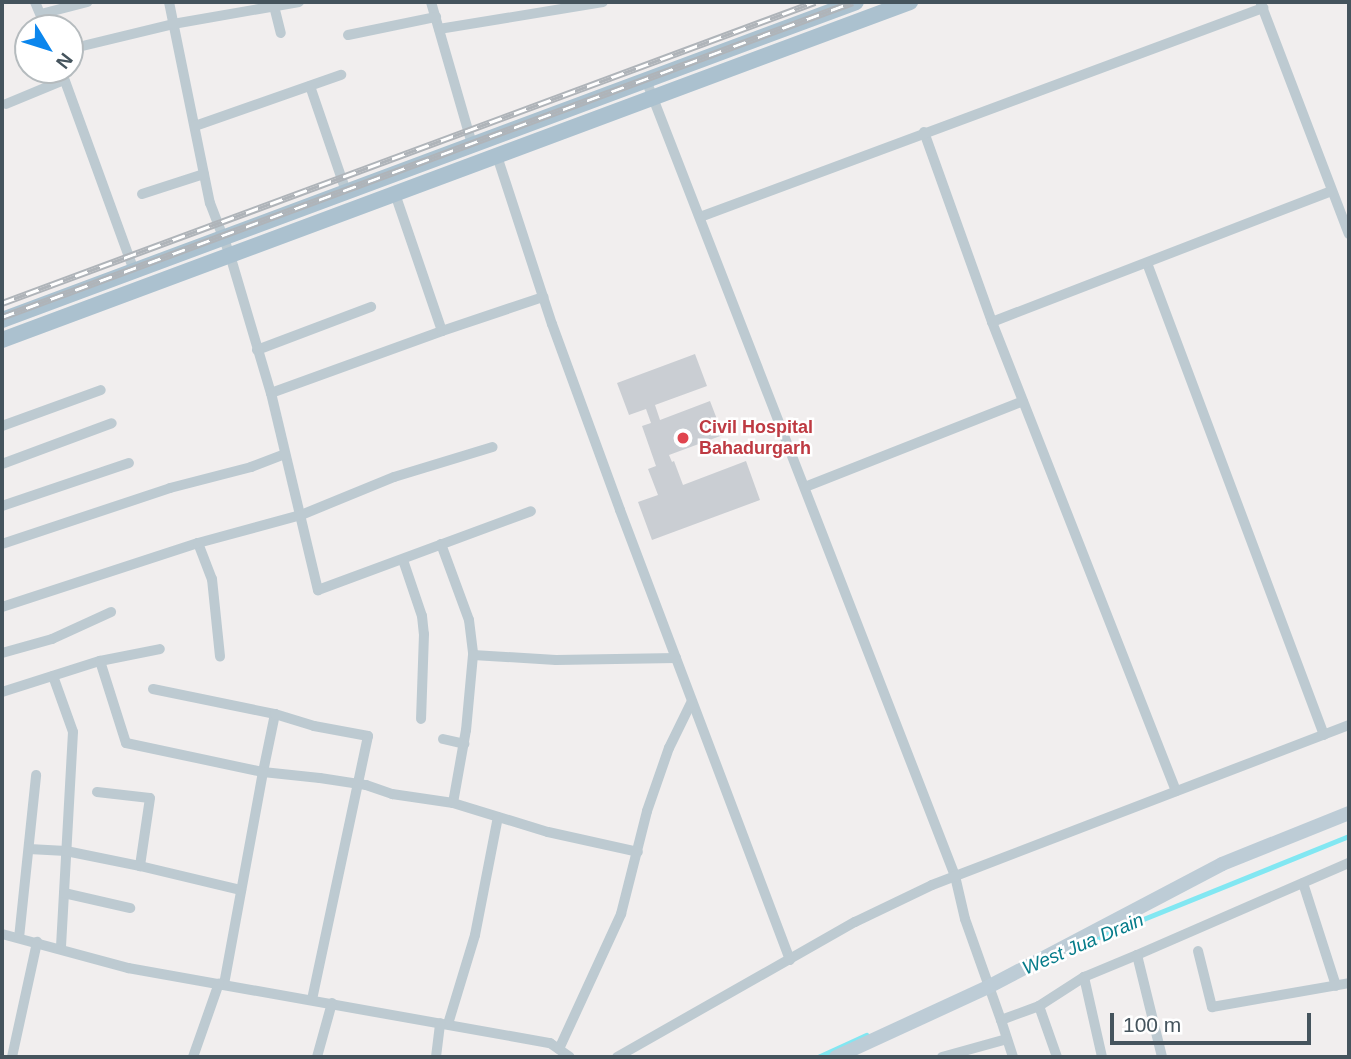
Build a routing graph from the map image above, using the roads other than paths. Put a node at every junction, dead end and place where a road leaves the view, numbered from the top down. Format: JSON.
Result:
{"nodes":[{"id":1,"x":86,"y":2,"type":"edge"},
{"id":2,"x":169,"y":2,"type":"edge"},
{"id":3,"x":299,"y":2,"type":"edge"},
{"id":4,"x":431,"y":2,"type":"edge"},
{"id":5,"x":603,"y":2,"type":"edge"},
{"id":6,"x":856,"y":2,"type":"edge"},
{"id":7,"x":910,"y":2,"type":"edge"},
{"id":8,"x":574,"y":4,"type":"edge"},
{"id":9,"x":273,"y":5,"type":"edge"},
{"id":10,"x":1261,"y":5,"type":"edge"},
{"id":11,"x":44,"y":14,"type":"edge"},
{"id":12,"x":436,"y":17,"type":"junction"},
{"id":13,"x":173,"y":23,"type":"junction"},
{"id":14,"x":439,"y":29,"type":"junction"},
{"id":15,"x":281,"y":33,"type":"dead end"},
{"id":16,"x":348,"y":35,"type":"dead end"},
{"id":17,"x":84,"y":45,"type":"edge"},
{"id":18,"x":341,"y":75,"type":"dead end"},
{"id":19,"x":646,"y":80,"type":"junction"},
{"id":20,"x":45,"y":84,"type":"edge"},
{"id":21,"x":65,"y":84,"type":"edge"},
{"id":22,"x":310,"y":86,"type":"junction"},
{"id":23,"x":653,"y":98,"type":"junction"},
{"id":24,"x":6,"y":104,"type":"dead end"},
{"id":25,"x":195,"y":126,"type":"junction"},
{"id":26,"x":924,"y":132,"type":"junction"},
{"id":27,"x":472,"y":144,"type":"junction"},
{"id":28,"x":497,"y":156,"type":"junction"},
{"id":29,"x":204,"y":174,"type":"junction"},
{"id":30,"x":346,"y":191,"type":"junction"},
{"id":31,"x":1332,"y":191,"type":"junction"},
{"id":32,"x":142,"y":194,"type":"dead end"},
{"id":33,"x":395,"y":194,"type":"junction"},
{"id":34,"x":700,"y":218,"type":"junction"},
{"id":35,"x":1349,"y":234,"type":"edge"},
{"id":36,"x":222,"y":238,"type":"junction"},
{"id":37,"x":230,"y":255,"type":"junction"},
{"id":38,"x":1146,"y":263,"type":"junction"},
{"id":39,"x":134,"y":271,"type":"junction"},
{"id":40,"x":543,"y":297,"type":"junction"},
{"id":41,"x":371,"y":307,"type":"dead end"},
{"id":42,"x":2,"y":320,"type":"edge"},
{"id":43,"x":992,"y":322,"type":"junction"},
{"id":44,"x":442,"y":331,"type":"junction"},
{"id":45,"x":2,"y":340,"type":"edge"},
{"id":46,"x":257,"y":350,"type":"junction"},
{"id":47,"x":101,"y":390,"type":"dead end"},
{"id":48,"x":271,"y":393,"type":"junction"},
{"id":49,"x":1023,"y":401,"type":"junction"},
{"id":50,"x":113,"y":423,"type":"dead end"},
{"id":51,"x":2,"y":426,"type":"edge"},
{"id":52,"x":493,"y":447,"type":"dead end"},
{"id":53,"x":285,"y":454,"type":"junction"},
{"id":54,"x":129,"y":463,"type":"dead end"},
{"id":55,"x":2,"y":464,"type":"edge"},
{"id":56,"x":805,"y":487,"type":"junction"},
{"id":57,"x":2,"y":506,"type":"edge"},
{"id":58,"x":531,"y":511,"type":"dead end"},
{"id":59,"x":300,"y":515,"type":"junction"},
{"id":60,"x":198,"y":543,"type":"junction"},
{"id":61,"x":2,"y":544,"type":"edge"},
{"id":62,"x":441,"y":544,"type":"junction"},
{"id":63,"x":403,"y":560,"type":"junction"},
{"id":64,"x":2,"y":607,"type":"edge"},
{"id":65,"x":111,"y":612,"type":"dead end"},
{"id":66,"x":160,"y":649,"type":"dead end"},
{"id":67,"x":2,"y":653,"type":"edge"},
{"id":68,"x":474,"y":655,"type":"junction"},
{"id":69,"x":220,"y":657,"type":"dead end"},
{"id":70,"x":676,"y":658,"type":"junction"},
{"id":71,"x":100,"y":661,"type":"junction"},
{"id":72,"x":53,"y":676,"type":"junction"},
{"id":73,"x":153,"y":689,"type":"dead end"},
{"id":74,"x":2,"y":692,"type":"edge"},
{"id":75,"x":692,"y":702,"type":"junction"},
{"id":76,"x":275,"y":714,"type":"junction"},
{"id":77,"x":421,"y":719,"type":"dead end"},
{"id":78,"x":1349,"y":725,"type":"edge"},
{"id":79,"x":1324,"y":734,"type":"junction"},
{"id":80,"x":443,"y":738,"type":"dead end"},
{"id":81,"x":464,"y":744,"type":"junction"},
{"id":82,"x":263,"y":772,"type":"junction"},
{"id":83,"x":36,"y":775,"type":"dead end"},
{"id":84,"x":360,"y":784,"type":"junction"},
{"id":85,"x":1176,"y":791,"type":"junction"},
{"id":86,"x":97,"y":792,"type":"dead end"},
{"id":87,"x":453,"y":803,"type":"junction"},
{"id":88,"x":1349,"y":813,"type":"edge"},
{"id":89,"x":498,"y":817,"type":"junction"},
{"id":90,"x":29,"y":849,"type":"junction"},
{"id":91,"x":66,"y":852,"type":"junction"},
{"id":92,"x":638,"y":852,"type":"junction"},
{"id":93,"x":1349,"y":863,"type":"edge"},
{"id":94,"x":140,"y":866,"type":"junction"},
{"id":95,"x":956,"y":876,"type":"junction"},
{"id":96,"x":1303,"y":883,"type":"junction"},
{"id":97,"x":241,"y":890,"type":"junction"},
{"id":98,"x":64,"y":893,"type":"junction"},
{"id":99,"x":130,"y":908,"type":"dead end"},
{"id":100,"x":2,"y":933,"type":"edge"},
{"id":101,"x":19,"y":938,"type":"junction"},
{"id":102,"x":37,"y":942,"type":"junction"},
{"id":103,"x":61,"y":948,"type":"junction"},
{"id":104,"x":1198,"y":951,"type":"dead end"},
{"id":105,"x":1137,"y":955,"type":"junction"},
{"id":106,"x":790,"y":960,"type":"junction"},
{"id":107,"x":1084,"y":977,"type":"junction"},
{"id":108,"x":1349,"y":983,"type":"edge"},
{"id":109,"x":221,"y":984,"type":"junction"},
{"id":110,"x":1336,"y":986,"type":"junction"},
{"id":111,"x":988,"y":987,"type":"junction"},
{"id":112,"x":312,"y":1000,"type":"junction"},
{"id":113,"x":332,"y":1003,"type":"junction"},
{"id":114,"x":1039,"y":1006,"type":"junction"},
{"id":115,"x":1001,"y":1020,"type":"junction"},
{"id":116,"x":444,"y":1024,"type":"junction"},
{"id":117,"x":1007,"y":1039,"type":"junction"},
{"id":118,"x":2,"y":1043,"type":"edge"},
{"id":119,"x":15,"y":1045,"type":"junction"},
{"id":120,"x":559,"y":1049,"type":"junction"},
{"id":121,"x":12,"y":1057,"type":"edge"},
{"id":122,"x":193,"y":1057,"type":"edge"},
{"id":123,"x":317,"y":1057,"type":"edge"},
{"id":124,"x":436,"y":1057,"type":"edge"},
{"id":125,"x":570,"y":1057,"type":"edge"},
{"id":126,"x":617,"y":1057,"type":"edge"},
{"id":127,"x":836,"y":1057,"type":"edge"},
{"id":128,"x":942,"y":1057,"type":"edge"},
{"id":129,"x":1013,"y":1057,"type":"edge"},
{"id":130,"x":1056,"y":1057,"type":"edge"},
{"id":131,"x":1102,"y":1057,"type":"edge"},
{"id":132,"x":1162,"y":1057,"type":"edge"}],
"edges":[{"from":1,"to":11,"type":"street"},
{"from":2,"to":13,"type":"street"},
{"from":3,"to":9,"type":"street"},
{"from":4,"to":12,"type":"street"},
{"from":5,"to":8,"type":"street"},
{"from":6,"to":19,"type":"main road"},
{"from":7,"to":23,"type":"main road"},
{"from":8,"to":14,"type":"street"},
{"from":9,"to":13,"type":"street"},
{"from":9,"to":15,"type":"street"},
{"from":10,"to":26,"type":"street"},
{"from":10,"to":31,"type":"street"},
{"from":12,"to":14,"type":"street"},
{"from":12,"to":16,"type":"street"},
{"from":13,"to":17,"type":"street"},
{"from":13,"to":25,"type":"street"},
{"from":14,"to":27,"type":"street"},
{"from":18,"to":22,"type":"street"},
{"from":19,"to":23,"type":"street"},
{"from":19,"to":27,"type":"main road"},
{"from":20,"to":24,"type":"street"},
{"from":21,"to":39,"type":"street"},
{"from":22,"to":25,"type":"street"},
{"from":22,"to":30,"type":"street"},
{"from":23,"to":28,"type":"main road"},
{"from":23,"to":34,"type":"street"},
{"from":25,"to":29,"type":"street"},
{"from":26,"to":34,"type":"street"},
{"from":26,"to":43,"type":"street"},
{"from":27,"to":30,"type":"main road"},
{"from":28,"to":33,"type":"main road"},
{"from":28,"to":40,"type":"street"},
{"from":29,"to":32,"type":"street"},
{"from":29,"to":36,"type":"street"},
{"from":30,"to":36,"type":"main road"},
{"from":31,"to":35,"type":"street"},
{"from":31,"to":38,"type":"street"},
{"from":33,"to":37,"type":"main road"},
{"from":33,"to":44,"type":"street"},
{"from":34,"to":56,"type":"street"},
{"from":36,"to":37,"type":"street"},
{"from":36,"to":39,"type":"main road"},
{"from":37,"to":45,"type":"main road"},
{"from":37,"to":46,"type":"street"},
{"from":38,"to":43,"type":"street"},
{"from":38,"to":79,"type":"street"},
{"from":39,"to":42,"type":"main road"},
{"from":40,"to":44,"type":"street"},
{"from":40,"to":70,"type":"street"},
{"from":41,"to":46,"type":"street"},
{"from":43,"to":49,"type":"street"},
{"from":44,"to":48,"type":"street"},
{"from":46,"to":48,"type":"street"},
{"from":47,"to":51,"type":"street"},
{"from":48,"to":53,"type":"street"},
{"from":49,"to":56,"type":"street"},
{"from":49,"to":85,"type":"street"},
{"from":50,"to":55,"type":"street"},
{"from":52,"to":59,"type":"street"},
{"from":53,"to":59,"type":"street"},
{"from":53,"to":61,"type":"street"},
{"from":54,"to":57,"type":"street"},
{"from":56,"to":95,"type":"street"},
{"from":58,"to":62,"type":"street"},
{"from":59,"to":60,"type":"street"},
{"from":59,"to":63,"type":"street"},
{"from":60,"to":64,"type":"street"},
{"from":60,"to":69,"type":"street"},
{"from":62,"to":63,"type":"street"},
{"from":62,"to":68,"type":"street"},
{"from":63,"to":77,"type":"street"},
{"from":65,"to":67,"type":"street"},
{"from":66,"to":71,"type":"street"},
{"from":68,"to":70,"type":"street"},
{"from":68,"to":81,"type":"street"},
{"from":70,"to":75,"type":"street"},
{"from":71,"to":72,"type":"street"},
{"from":71,"to":82,"type":"street"},
{"from":72,"to":74,"type":"street"},
{"from":72,"to":91,"type":"street"},
{"from":73,"to":76,"type":"street"},
{"from":75,"to":92,"type":"street"},
{"from":75,"to":106,"type":"street"},
{"from":76,"to":82,"type":"street"},
{"from":76,"to":84,"type":"street"},
{"from":78,"to":79,"type":"street"},
{"from":79,"to":85,"type":"street"},
{"from":80,"to":81,"type":"street"},
{"from":81,"to":87,"type":"street"},
{"from":82,"to":84,"type":"street"},
{"from":82,"to":97,"type":"street"},
{"from":83,"to":90,"type":"street"},
{"from":84,"to":87,"type":"street"},
{"from":84,"to":112,"type":"street"},
{"from":85,"to":95,"type":"street"},
{"from":86,"to":94,"type":"street"},
{"from":87,"to":89,"type":"street"},
{"from":88,"to":111,"type":"main road"},
{"from":89,"to":92,"type":"street"},
{"from":89,"to":116,"type":"street"},
{"from":90,"to":91,"type":"street"},
{"from":90,"to":101,"type":"street"},
{"from":91,"to":94,"type":"street"},
{"from":91,"to":98,"type":"street"},
{"from":92,"to":120,"type":"street"},
{"from":93,"to":96,"type":"street"},
{"from":94,"to":97,"type":"street"},
{"from":95,"to":106,"type":"street"},
{"from":95,"to":111,"type":"street"},
{"from":96,"to":105,"type":"street"},
{"from":96,"to":110,"type":"street"},
{"from":97,"to":109,"type":"street"},
{"from":98,"to":99,"type":"street"},
{"from":98,"to":103,"type":"street"},
{"from":100,"to":101,"type":"street"},
{"from":101,"to":102,"type":"street"},
{"from":102,"to":103,"type":"street"},
{"from":102,"to":119,"type":"street"},
{"from":103,"to":109,"type":"street"},
{"from":104,"to":110,"type":"street"},
{"from":105,"to":107,"type":"street"},
{"from":105,"to":132,"type":"street"},
{"from":106,"to":126,"type":"street"},
{"from":107,"to":114,"type":"street"},
{"from":107,"to":131,"type":"street"},
{"from":108,"to":110,"type":"street"},
{"from":109,"to":112,"type":"street"},
{"from":109,"to":122,"type":"street"},
{"from":111,"to":115,"type":"street"},
{"from":111,"to":127,"type":"main road"},
{"from":112,"to":113,"type":"street"},
{"from":113,"to":116,"type":"street"},
{"from":113,"to":123,"type":"street"},
{"from":114,"to":115,"type":"street"},
{"from":114,"to":130,"type":"street"},
{"from":115,"to":117,"type":"street"},
{"from":116,"to":120,"type":"street"},
{"from":116,"to":124,"type":"street"},
{"from":117,"to":128,"type":"street"},
{"from":117,"to":129,"type":"street"},
{"from":118,"to":119,"type":"street"},
{"from":119,"to":121,"type":"street"},
{"from":120,"to":125,"type":"street"}]}
